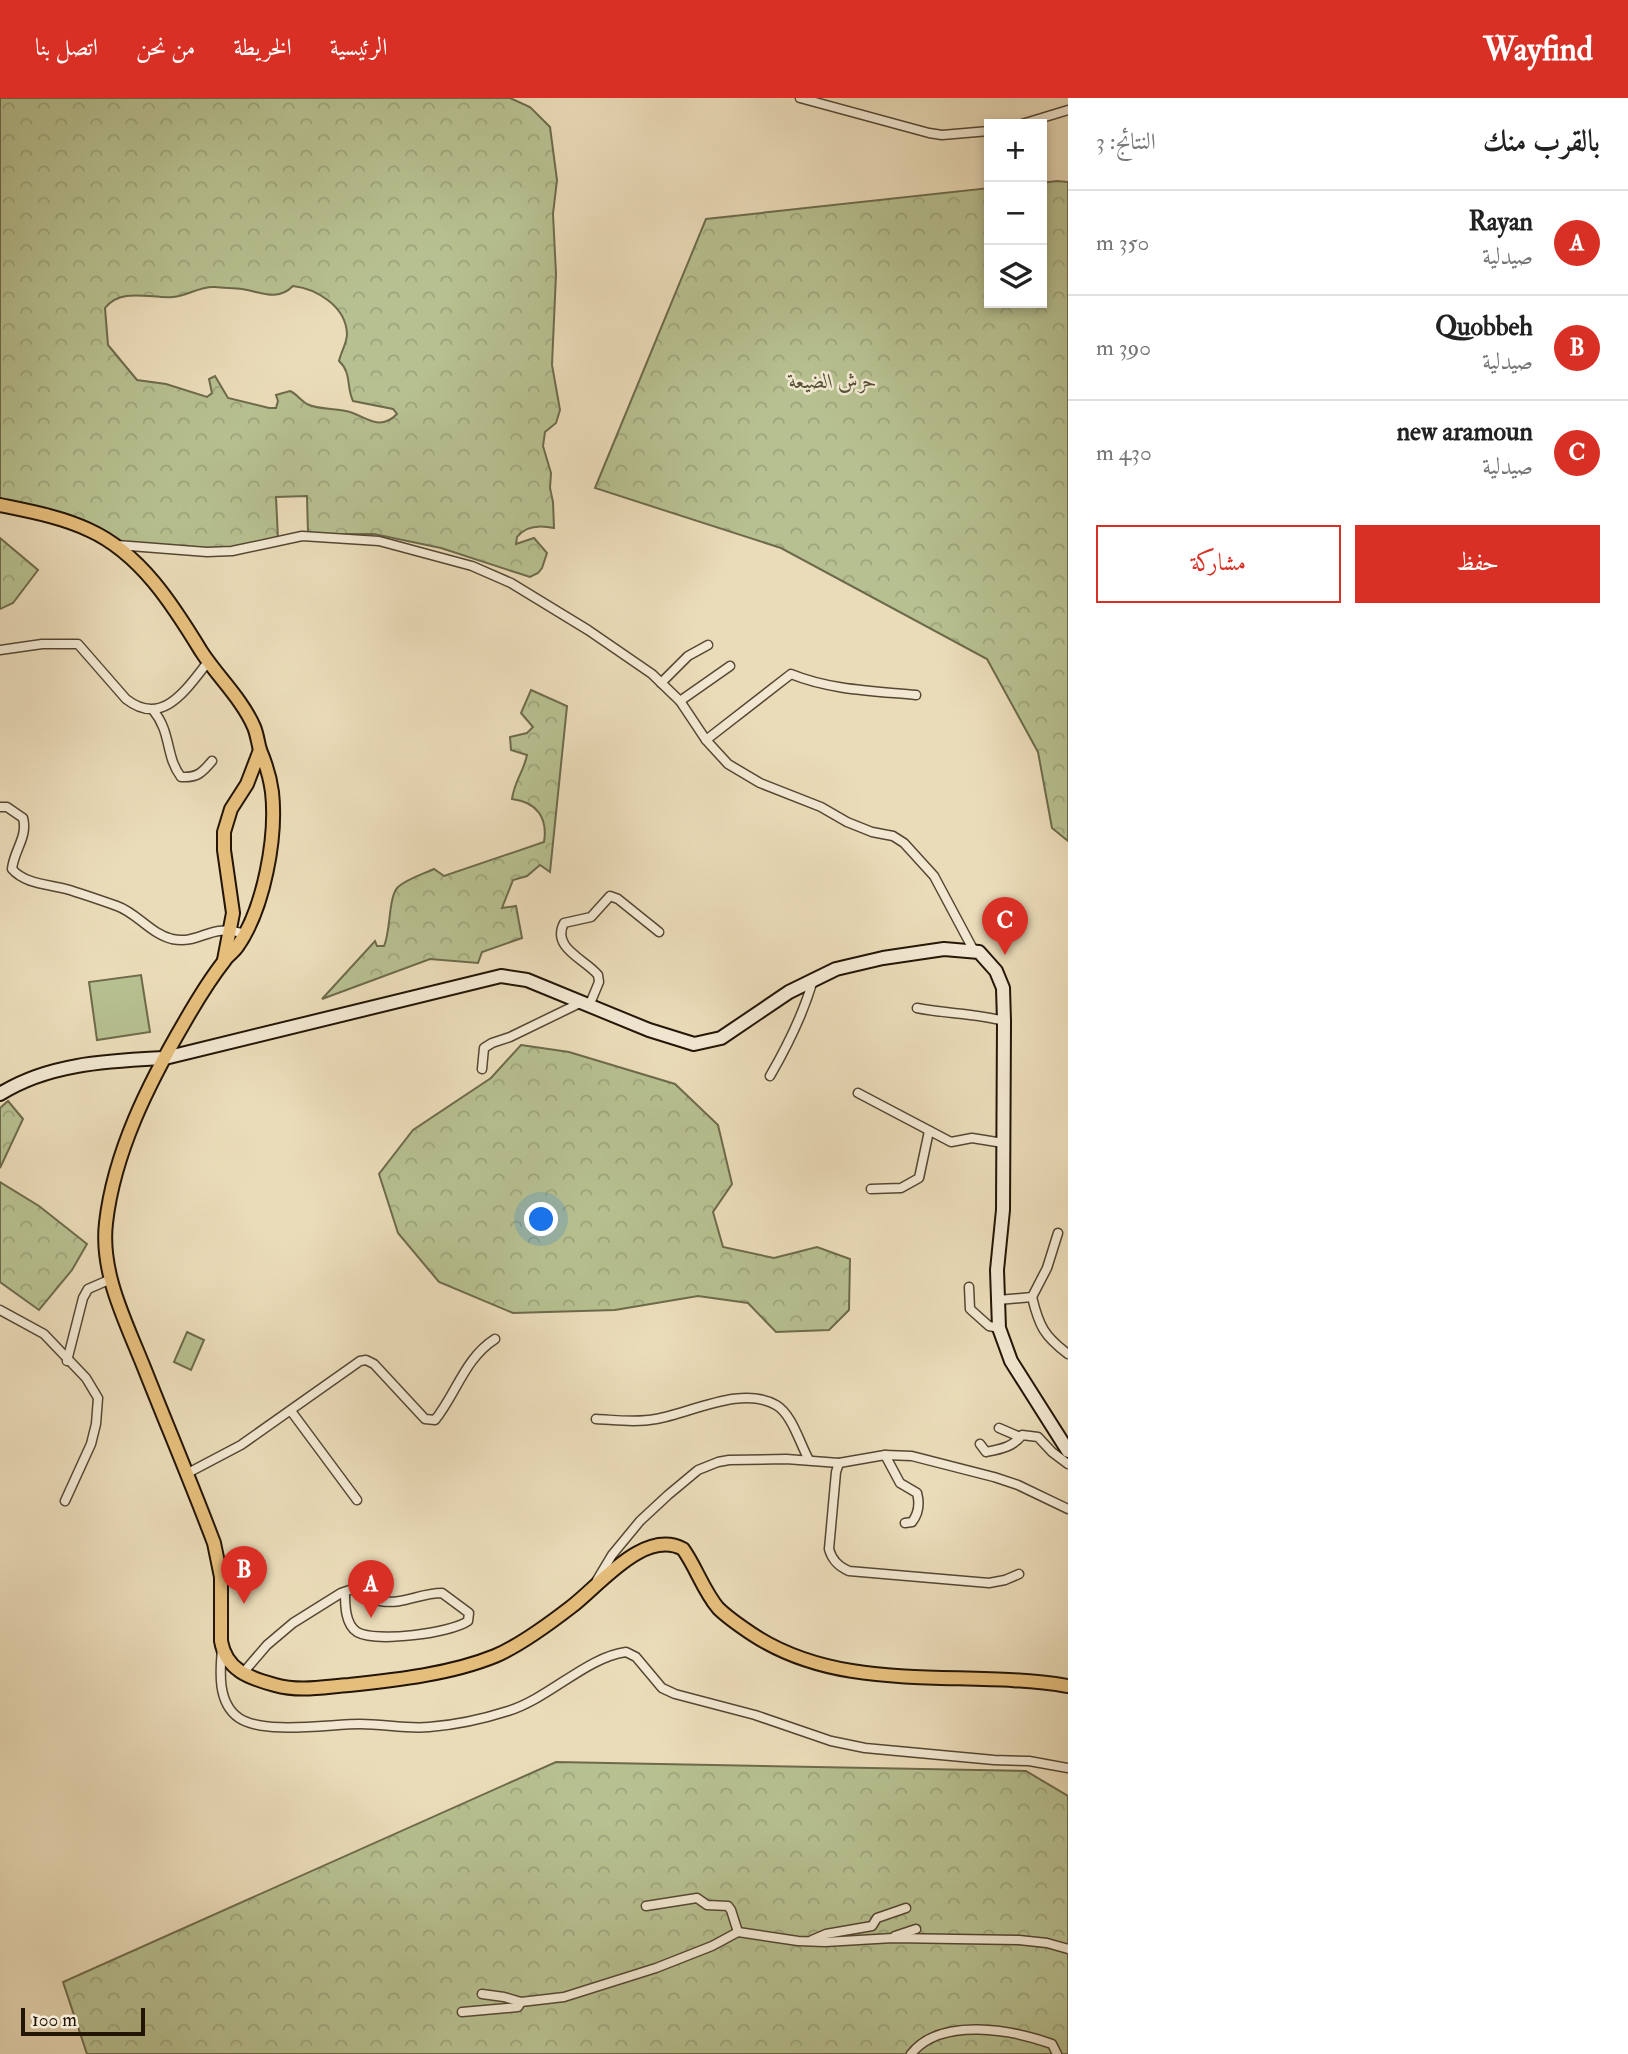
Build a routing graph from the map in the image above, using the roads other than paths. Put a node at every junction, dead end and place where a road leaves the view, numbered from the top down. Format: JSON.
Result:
{"nodes":[{"id":1,"x":800,"y":98,"type":"edge"},
{"id":2,"x":1068,"y":110,"type":"edge"},
{"id":3,"x":1038,"y":119,"type":"edge"},
{"id":4,"x":984,"y":131,"type":"edge"},
{"id":5,"x":0,"y":505,"type":"edge"},
{"id":6,"x":114,"y":544,"type":"junction"},
{"id":7,"x":708,"y":645,"type":"dead end"},
{"id":8,"x":0,"y":650,"type":"edge"},
{"id":9,"x":208,"y":662,"type":"junction"},
{"id":10,"x":730,"y":666,"type":"dead end"},
{"id":11,"x":661,"y":683,"type":"junction"},
{"id":12,"x":916,"y":695,"type":"dead end"},
{"id":13,"x":680,"y":701,"type":"junction"},
{"id":14,"x":153,"y":710,"type":"junction"},
{"id":15,"x":706,"y":740,"type":"junction"},
{"id":16,"x":260,"y":750,"type":"junction"},
{"id":17,"x":212,"y":761,"type":"dead end"},
{"id":18,"x":0,"y":807,"type":"edge"},
{"id":19,"x":233,"y":913,"type":"junction"},
{"id":20,"x":252,"y":919,"type":"junction"},
{"id":21,"x":230,"y":929,"type":"junction"},
{"id":22,"x":659,"y":932,"type":"dead end"},
{"id":23,"x":244,"y":934,"type":"junction"},
{"id":24,"x":974,"y":951,"type":"junction"},
{"id":25,"x":224,"y":960,"type":"junction"},
{"id":26,"x":813,"y":980,"type":"junction"},
{"id":27,"x":584,"y":1005,"type":"junction"},
{"id":28,"x":917,"y":1008,"type":"dead end"},
{"id":29,"x":1004,"y":1021,"type":"junction"},
{"id":30,"x":165,"y":1058,"type":"junction"},
{"id":31,"x":482,"y":1069,"type":"dead end"},
{"id":32,"x":770,"y":1076,"type":"dead end"},
{"id":33,"x":858,"y":1093,"type":"dead end"},
{"id":34,"x":0,"y":1094,"type":"edge"},
{"id":35,"x":929,"y":1131,"type":"junction"},
{"id":36,"x":1003,"y":1143,"type":"junction"},
{"id":37,"x":871,"y":1189,"type":"dead end"},
{"id":38,"x":1058,"y":1233,"type":"dead end"},
{"id":39,"x":111,"y":1279,"type":"junction"},
{"id":40,"x":969,"y":1287,"type":"dead end"},
{"id":41,"x":1032,"y":1297,"type":"junction"},
{"id":42,"x":998,"y":1300,"type":"junction"},
{"id":43,"x":0,"y":1310,"type":"edge"},
{"id":44,"x":999,"y":1328,"type":"junction"},
{"id":45,"x":495,"y":1339,"type":"dead end"},
{"id":46,"x":1068,"y":1354,"type":"edge"},
{"id":47,"x":67,"y":1361,"type":"junction"},
{"id":48,"x":291,"y":1411,"type":"junction"},
{"id":49,"x":596,"y":1419,"type":"dead end"},
{"id":50,"x":999,"y":1427,"type":"dead end"},
{"id":51,"x":1020,"y":1437,"type":"junction"},
{"id":52,"x":980,"y":1444,"type":"dead end"},
{"id":53,"x":1068,"y":1451,"type":"edge"},
{"id":54,"x":885,"y":1455,"type":"junction"},
{"id":55,"x":809,"y":1460,"type":"junction"},
{"id":56,"x":839,"y":1463,"type":"junction"},
{"id":57,"x":1068,"y":1464,"type":"edge"},
{"id":58,"x":186,"y":1474,"type":"junction"},
{"id":59,"x":357,"y":1500,"type":"dead end"},
{"id":60,"x":65,"y":1501,"type":"dead end"},
{"id":61,"x":1068,"y":1509,"type":"edge"},
{"id":62,"x":905,"y":1523,"type":"dead end"},
{"id":63,"x":374,"y":1572,"type":"dead end"},
{"id":64,"x":1019,"y":1574,"type":"dead end"},
{"id":65,"x":594,"y":1586,"type":"junction"},
{"id":66,"x":355,"y":1589,"type":"junction"},
{"id":67,"x":345,"y":1592,"type":"junction"},
{"id":68,"x":222,"y":1649,"type":"junction"},
{"id":69,"x":242,"y":1674,"type":"junction"},
{"id":70,"x":1068,"y":1686,"type":"edge"},
{"id":71,"x":1068,"y":1768,"type":"edge"},
{"id":72,"x":646,"y":1906,"type":"dead end"},
{"id":73,"x":906,"y":1908,"type":"dead end"},
{"id":74,"x":916,"y":1929,"type":"dead end"},
{"id":75,"x":738,"y":1932,"type":"junction"},
{"id":76,"x":889,"y":1938,"type":"junction"},
{"id":77,"x":798,"y":1941,"type":"junction"},
{"id":78,"x":1068,"y":1949,"type":"edge"},
{"id":79,"x":482,"y":1994,"type":"dead end"},
{"id":80,"x":521,"y":2002,"type":"junction"},
{"id":81,"x":462,"y":2012,"type":"dead end"},
{"id":82,"x":911,"y":2054,"type":"edge"},
{"id":83,"x":1057,"y":2054,"type":"edge"}],
"edges":[{"from":1,"to":4,"type":"street"},
{"from":2,"to":3,"type":"street"},
{"from":5,"to":6,"type":"main road"},
{"from":6,"to":9,"type":"main road"},
{"from":6,"to":11,"type":"street"},
{"from":7,"to":11,"type":"street"},
{"from":8,"to":14,"type":"street"},
{"from":9,"to":14,"type":"street"},
{"from":9,"to":16,"type":"main road"},
{"from":10,"to":13,"type":"street"},
{"from":11,"to":13,"type":"street"},
{"from":12,"to":15,"type":"street"},
{"from":13,"to":15,"type":"street"},
{"from":14,"to":17,"type":"street"},
{"from":15,"to":24,"type":"street"},
{"from":16,"to":19,"type":"main road"},
{"from":16,"to":20,"type":"main road"},
{"from":18,"to":21,"type":"street"},
{"from":19,"to":20,"type":"main road"},
{"from":19,"to":21,"type":"main road"},
{"from":20,"to":23,"type":"main road"},
{"from":21,"to":23,"type":"street"},
{"from":21,"to":25,"type":"main road"},
{"from":22,"to":27,"type":"street"},
{"from":23,"to":25,"type":"main road"},
{"from":24,"to":26,"type":"street"},
{"from":24,"to":29,"type":"street"},
{"from":25,"to":30,"type":"main road"},
{"from":26,"to":27,"type":"street"},
{"from":26,"to":32,"type":"street"},
{"from":27,"to":30,"type":"street"},
{"from":27,"to":31,"type":"street"},
{"from":28,"to":29,"type":"street"},
{"from":29,"to":36,"type":"street"},
{"from":30,"to":34,"type":"street"},
{"from":30,"to":39,"type":"main road"},
{"from":33,"to":35,"type":"street"},
{"from":35,"to":36,"type":"street"},
{"from":35,"to":37,"type":"street"},
{"from":36,"to":42,"type":"street"},
{"from":38,"to":41,"type":"street"},
{"from":39,"to":47,"type":"street"},
{"from":39,"to":58,"type":"main road"},
{"from":40,"to":44,"type":"street"},
{"from":41,"to":42,"type":"street"},
{"from":41,"to":46,"type":"street"},
{"from":42,"to":44,"type":"street"},
{"from":43,"to":47,"type":"street"},
{"from":44,"to":53,"type":"street"},
{"from":45,"to":48,"type":"street"},
{"from":47,"to":60,"type":"street"},
{"from":48,"to":58,"type":"street"},
{"from":48,"to":59,"type":"street"},
{"from":49,"to":55,"type":"street"},
{"from":50,"to":51,"type":"street"},
{"from":51,"to":52,"type":"street"},
{"from":51,"to":57,"type":"street"},
{"from":54,"to":56,"type":"street"},
{"from":54,"to":61,"type":"street"},
{"from":54,"to":62,"type":"street"},
{"from":55,"to":56,"type":"street"},
{"from":55,"to":65,"type":"street"},
{"from":56,"to":64,"type":"street"},
{"from":58,"to":68,"type":"main road"},
{"from":63,"to":66,"type":"street"},
{"from":65,"to":69,"type":"main road"},
{"from":65,"to":70,"type":"main road"},
{"from":66,"to":67,"type":"street"},
{"from":66,"to":67,"type":"street"},
{"from":67,"to":69,"type":"street"},
{"from":68,"to":69,"type":"main road"},
{"from":68,"to":71,"type":"street"},
{"from":72,"to":75,"type":"street"},
{"from":73,"to":77,"type":"street"},
{"from":74,"to":76,"type":"street"},
{"from":75,"to":77,"type":"street"},
{"from":75,"to":80,"type":"street"},
{"from":76,"to":77,"type":"street"},
{"from":76,"to":78,"type":"street"},
{"from":79,"to":80,"type":"street"},
{"from":80,"to":81,"type":"street"},
{"from":82,"to":83,"type":"street"}]}
